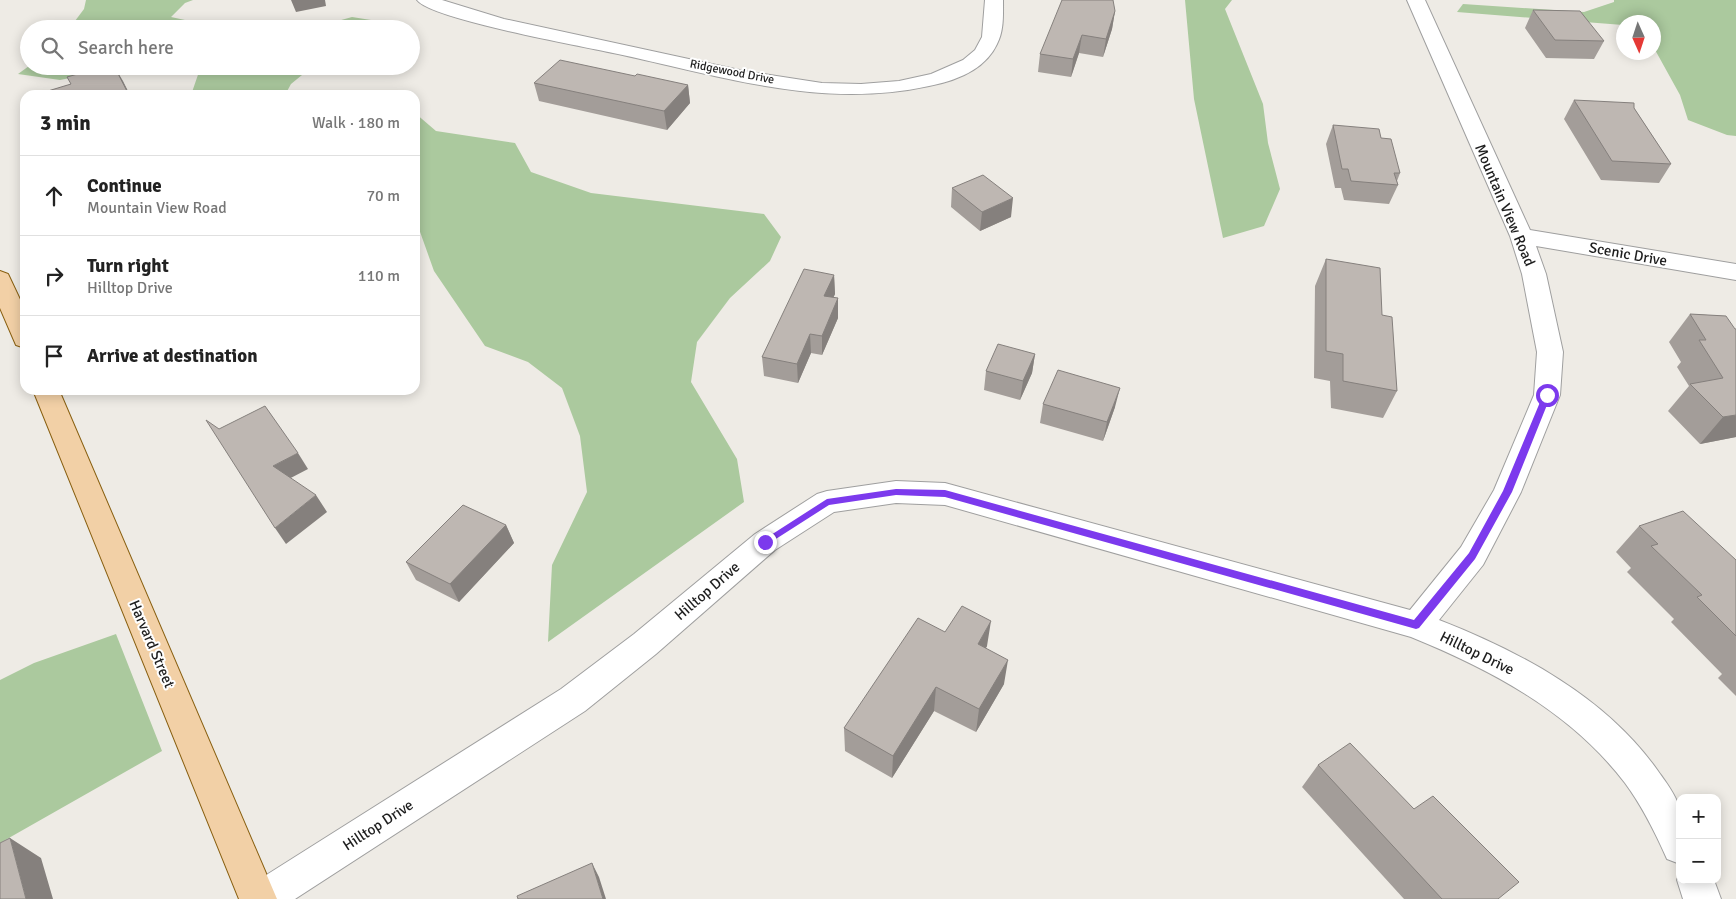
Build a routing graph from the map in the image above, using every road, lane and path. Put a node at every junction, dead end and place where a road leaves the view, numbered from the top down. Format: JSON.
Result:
{"nodes":[{"id":1,"x":426,"y":0,"type":"edge"},
{"id":2,"x":994,"y":0,"type":"edge"},
{"id":3,"x":1416,"y":0,"type":"edge"},
{"id":4,"x":1521,"y":236,"type":"junction"},
{"id":5,"x":1736,"y":272,"type":"edge"},
{"id":6,"x":0,"y":279,"type":"edge"},
{"id":7,"x":20,"y":327,"type":"edge"},
{"id":8,"x":48,"y":395,"type":"edge"},
{"id":9,"x":1416,"y":625,"type":"junction"},
{"id":10,"x":1677,"y":839,"type":"edge"},
{"id":11,"x":1696,"y":884,"type":"edge"},
{"id":12,"x":258,"y":899,"type":"edge"},
{"id":13,"x":262,"y":899,"type":"edge"},
{"id":14,"x":1702,"y":899,"type":"edge"}],
"edges":[{"from":1,"to":2,"type":"street","name":"Ridgewood Drive"},
{"from":3,"to":4,"type":"street","name":"Mountain View Road"},
{"from":4,"to":5,"type":"street","name":"Scenic Drive"},
{"from":4,"to":9,"type":"street","name":"Mountain View Road"},
{"from":6,"to":7,"type":"main road"},
{"from":8,"to":12,"type":"main road","name":"Harvard Street"},
{"from":9,"to":10,"type":"street","name":"Hilltop Drive"},
{"from":9,"to":13,"type":"street","name":"Hilltop Drive"},
{"from":11,"to":14,"type":"street"}]}
